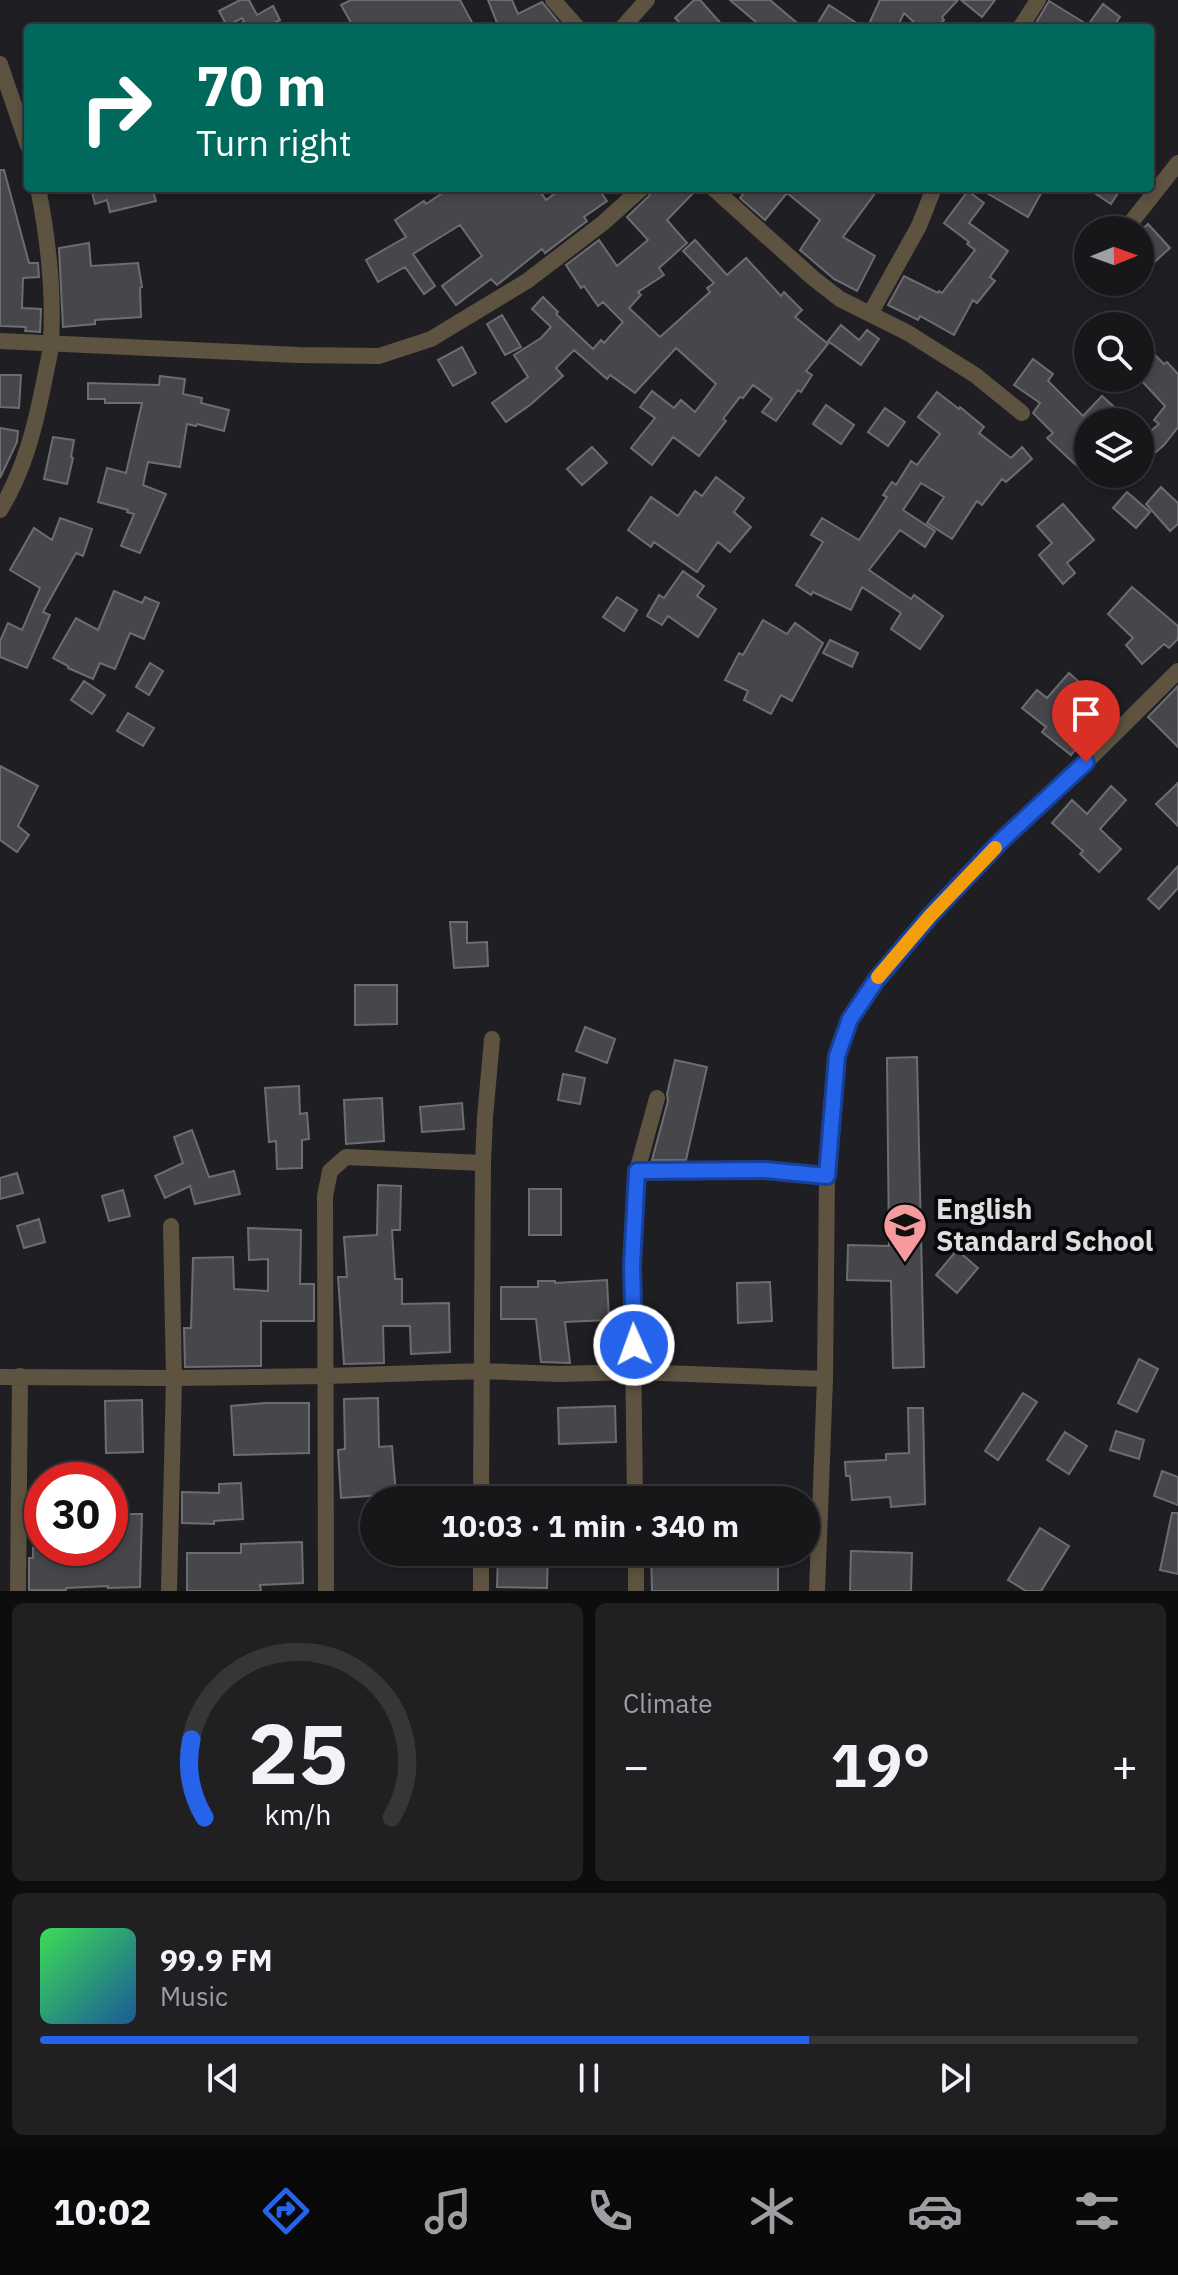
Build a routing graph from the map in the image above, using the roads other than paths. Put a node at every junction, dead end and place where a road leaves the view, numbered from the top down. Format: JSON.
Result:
{"nodes":[{"id":1,"x":553,"y":0,"type":"edge"},
{"id":2,"x":647,"y":0,"type":"edge"},
{"id":3,"x":1038,"y":0,"type":"edge"},
{"id":4,"x":574,"y":24,"type":"edge"},
{"id":5,"x":626,"y":24,"type":"edge"},
{"id":6,"x":1023,"y":24,"type":"edge"},
{"id":7,"x":0,"y":64,"type":"edge"},
{"id":8,"x":24,"y":134,"type":"edge"},
{"id":9,"x":1178,"y":163,"type":"edge"},
{"id":10,"x":39,"y":192,"type":"edge"},
{"id":11,"x":638,"y":192,"type":"edge"},
{"id":12,"x":717,"y":192,"type":"edge"},
{"id":13,"x":932,"y":192,"type":"edge"},
{"id":14,"x":1136,"y":216,"type":"edge"},
{"id":15,"x":870,"y":314,"type":"junction"},
{"id":16,"x":0,"y":341,"type":"edge"},
{"id":17,"x":51,"y":343,"type":"junction"},
{"id":18,"x":1022,"y":413,"type":"dead end"},
{"id":19,"x":0,"y":510,"type":"edge"},
{"id":20,"x":1178,"y":671,"type":"edge"},
{"id":21,"x":492,"y":1039,"type":"dead end"},
{"id":22,"x":657,"y":1098,"type":"dead end"},
{"id":23,"x":483,"y":1163,"type":"junction"},
{"id":24,"x":637,"y":1171,"type":"junction"},
{"id":25,"x":827,"y":1176,"type":"junction"},
{"id":26,"x":171,"y":1226,"type":"dead end"},
{"id":27,"x":482,"y":1371,"type":"junction"},
{"id":28,"x":634,"y":1372,"type":"junction"},
{"id":29,"x":20,"y":1376,"type":"junction"},
{"id":30,"x":327,"y":1376,"type":"junction"},
{"id":31,"x":0,"y":1377,"type":"edge"},
{"id":32,"x":174,"y":1378,"type":"junction"},
{"id":33,"x":825,"y":1379,"type":"junction"},
{"id":34,"x":481,"y":1486,"type":"edge"},
{"id":35,"x":635,"y":1486,"type":"edge"},
{"id":36,"x":481,"y":1566,"type":"edge"},
{"id":37,"x":636,"y":1566,"type":"edge"},
{"id":38,"x":18,"y":1591,"type":"edge"},
{"id":39,"x":169,"y":1591,"type":"edge"},
{"id":40,"x":326,"y":1591,"type":"edge"},
{"id":41,"x":481,"y":1591,"type":"edge"},
{"id":42,"x":636,"y":1591,"type":"edge"},
{"id":43,"x":817,"y":1591,"type":"edge"}],
"edges":[{"from":1,"to":4,"type":"street"},
{"from":2,"to":5,"type":"street"},
{"from":3,"to":6,"type":"street"},
{"from":7,"to":8,"type":"street"},
{"from":9,"to":14,"type":"street"},
{"from":10,"to":17,"type":"street"},
{"from":11,"to":17,"type":"street"},
{"from":12,"to":15,"type":"street"},
{"from":13,"to":15,"type":"street"},
{"from":15,"to":18,"type":"street"},
{"from":16,"to":17,"type":"street"},
{"from":17,"to":19,"type":"street"},
{"from":20,"to":25,"type":"street"},
{"from":21,"to":23,"type":"street"},
{"from":22,"to":24,"type":"street"},
{"from":23,"to":27,"type":"street"},
{"from":23,"to":30,"type":"street"},
{"from":24,"to":25,"type":"street"},
{"from":24,"to":28,"type":"street"},
{"from":25,"to":33,"type":"street"},
{"from":26,"to":32,"type":"street"},
{"from":27,"to":28,"type":"street"},
{"from":27,"to":30,"type":"street"},
{"from":27,"to":34,"type":"street"},
{"from":28,"to":33,"type":"street"},
{"from":28,"to":35,"type":"street"},
{"from":29,"to":31,"type":"street"},
{"from":29,"to":32,"type":"street"},
{"from":29,"to":38,"type":"street"},
{"from":30,"to":32,"type":"street"},
{"from":30,"to":40,"type":"street"},
{"from":32,"to":39,"type":"street"},
{"from":33,"to":43,"type":"street"},
{"from":36,"to":41,"type":"street"},
{"from":37,"to":42,"type":"street"}]}
